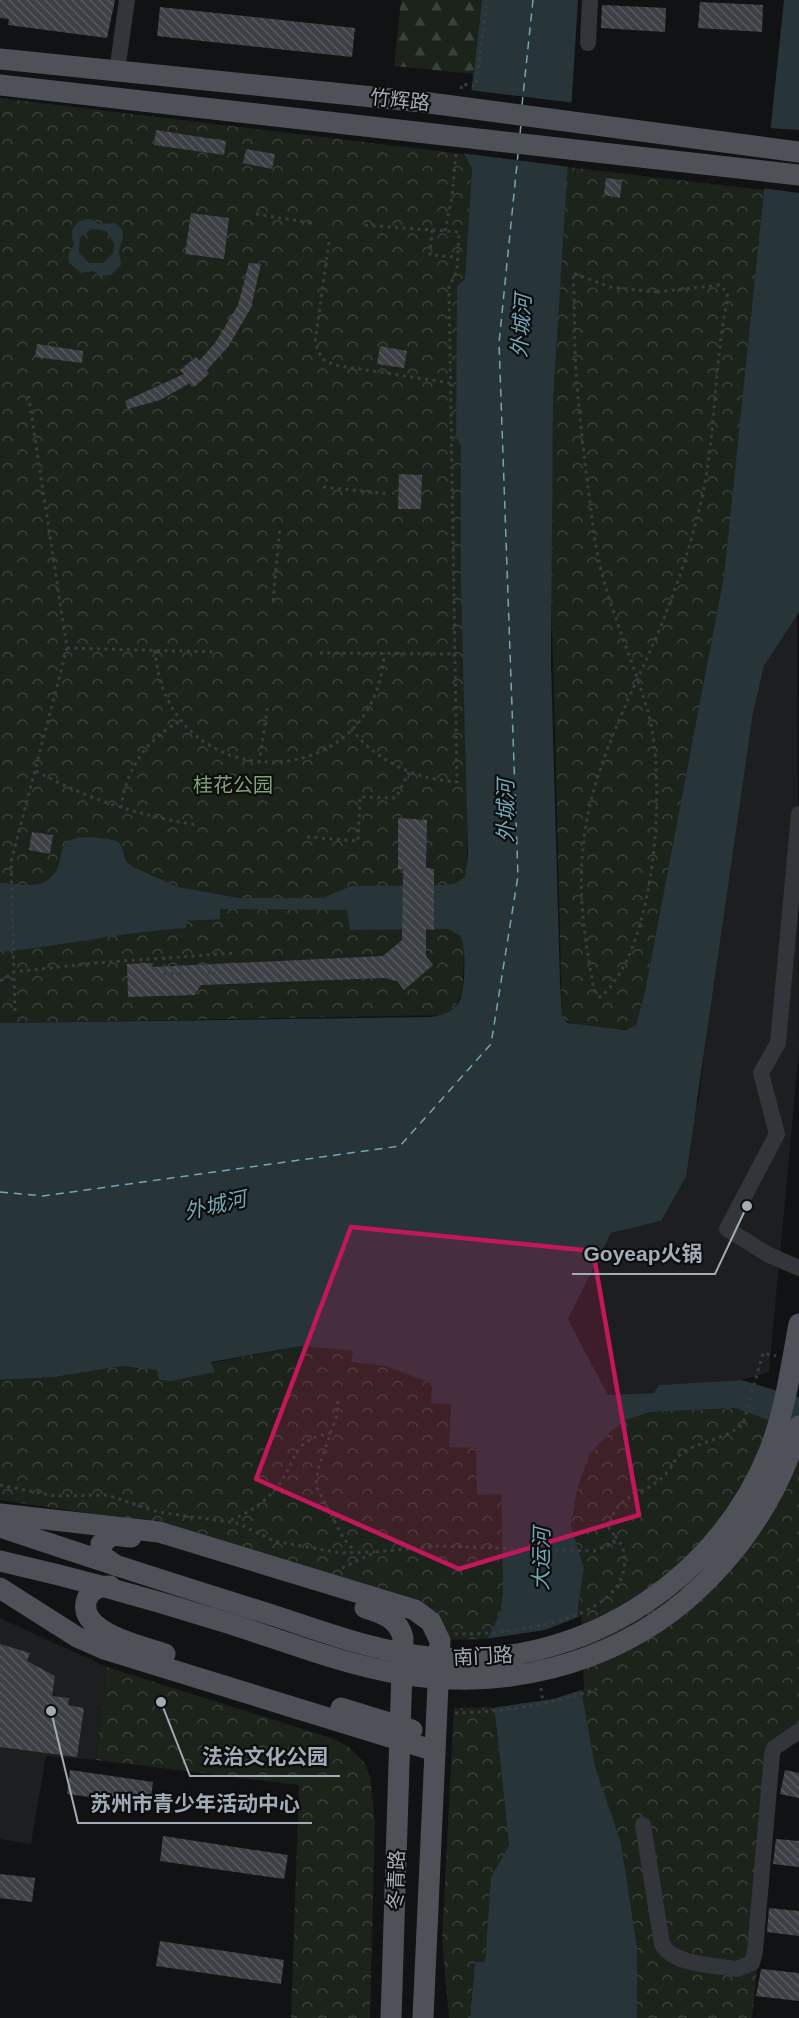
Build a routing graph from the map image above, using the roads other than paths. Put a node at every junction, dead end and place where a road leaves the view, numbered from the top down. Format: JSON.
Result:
{"nodes":[{"id":1,"x":127,"y":0,"type":"edge"},
{"id":2,"x":590,"y":0,"type":"edge"},
{"id":3,"x":588,"y":43,"type":"dead end"},
{"id":4,"x":0,"y":59,"type":"edge"},
{"id":5,"x":117,"y":71,"type":"junction"},
{"id":6,"x":0,"y":85,"type":"edge"},
{"id":7,"x":799,"y":152,"type":"edge"},
{"id":8,"x":799,"y":175,"type":"edge"},
{"id":9,"x":799,"y":814,"type":"edge"},
{"id":10,"x":799,"y":1268,"type":"edge"},
{"id":11,"x":799,"y":1324,"type":"edge"},
{"id":12,"x":799,"y":1426,"type":"edge"},
{"id":13,"x":0,"y":1514,"type":"edge"},
{"id":14,"x":0,"y":1527,"type":"edge"},
{"id":15,"x":0,"y":1561,"type":"edge"},
{"id":16,"x":114,"y":1576,"type":"junction"},
{"id":17,"x":0,"y":1588,"type":"edge"},
{"id":18,"x":0,"y":1601,"type":"edge"},
{"id":19,"x":77,"y":1637,"type":"junction"},
{"id":20,"x":799,"y":1731,"type":"edge"},
{"id":21,"x":401,"y":1734,"type":"junction"},
{"id":22,"x":436,"y":1744,"type":"junction"},
{"id":23,"x":643,"y":1824,"type":"dead end"},
{"id":24,"x":391,"y":2018,"type":"edge"},
{"id":25,"x":423,"y":2018,"type":"edge"}],
"edges":[{"from":1,"to":5,"type":"street"},
{"from":2,"to":3,"type":"street"},
{"from":4,"to":5,"type":"main road","name":"竹辉路"},
{"from":5,"to":7,"type":"main road","name":"竹辉路"},
{"from":6,"to":8,"type":"main road","name":"竹辉路"},
{"from":9,"to":10,"type":"street"},
{"from":11,"to":16,"type":"main road","name":"南门路"},
{"from":12,"to":16,"type":"main road","name":"南门路"},
{"from":13,"to":22,"type":"main road","name":"冬青路"},
{"from":14,"to":16,"type":"main road","name":"南门路"},
{"from":15,"to":16,"type":"main road","name":"南门路"},
{"from":16,"to":21,"type":"main road"},
{"from":16,"to":21,"type":"main road","name":"冬青路"},
{"from":17,"to":19,"type":"main road"},
{"from":18,"to":19,"type":"street"},
{"from":19,"to":21,"type":"main road"},
{"from":20,"to":23,"type":"street"},
{"from":21,"to":22,"type":"main road"},
{"from":21,"to":24,"type":"main road","name":"冬青路"},
{"from":22,"to":25,"type":"main road","name":"冬青路"}]}
